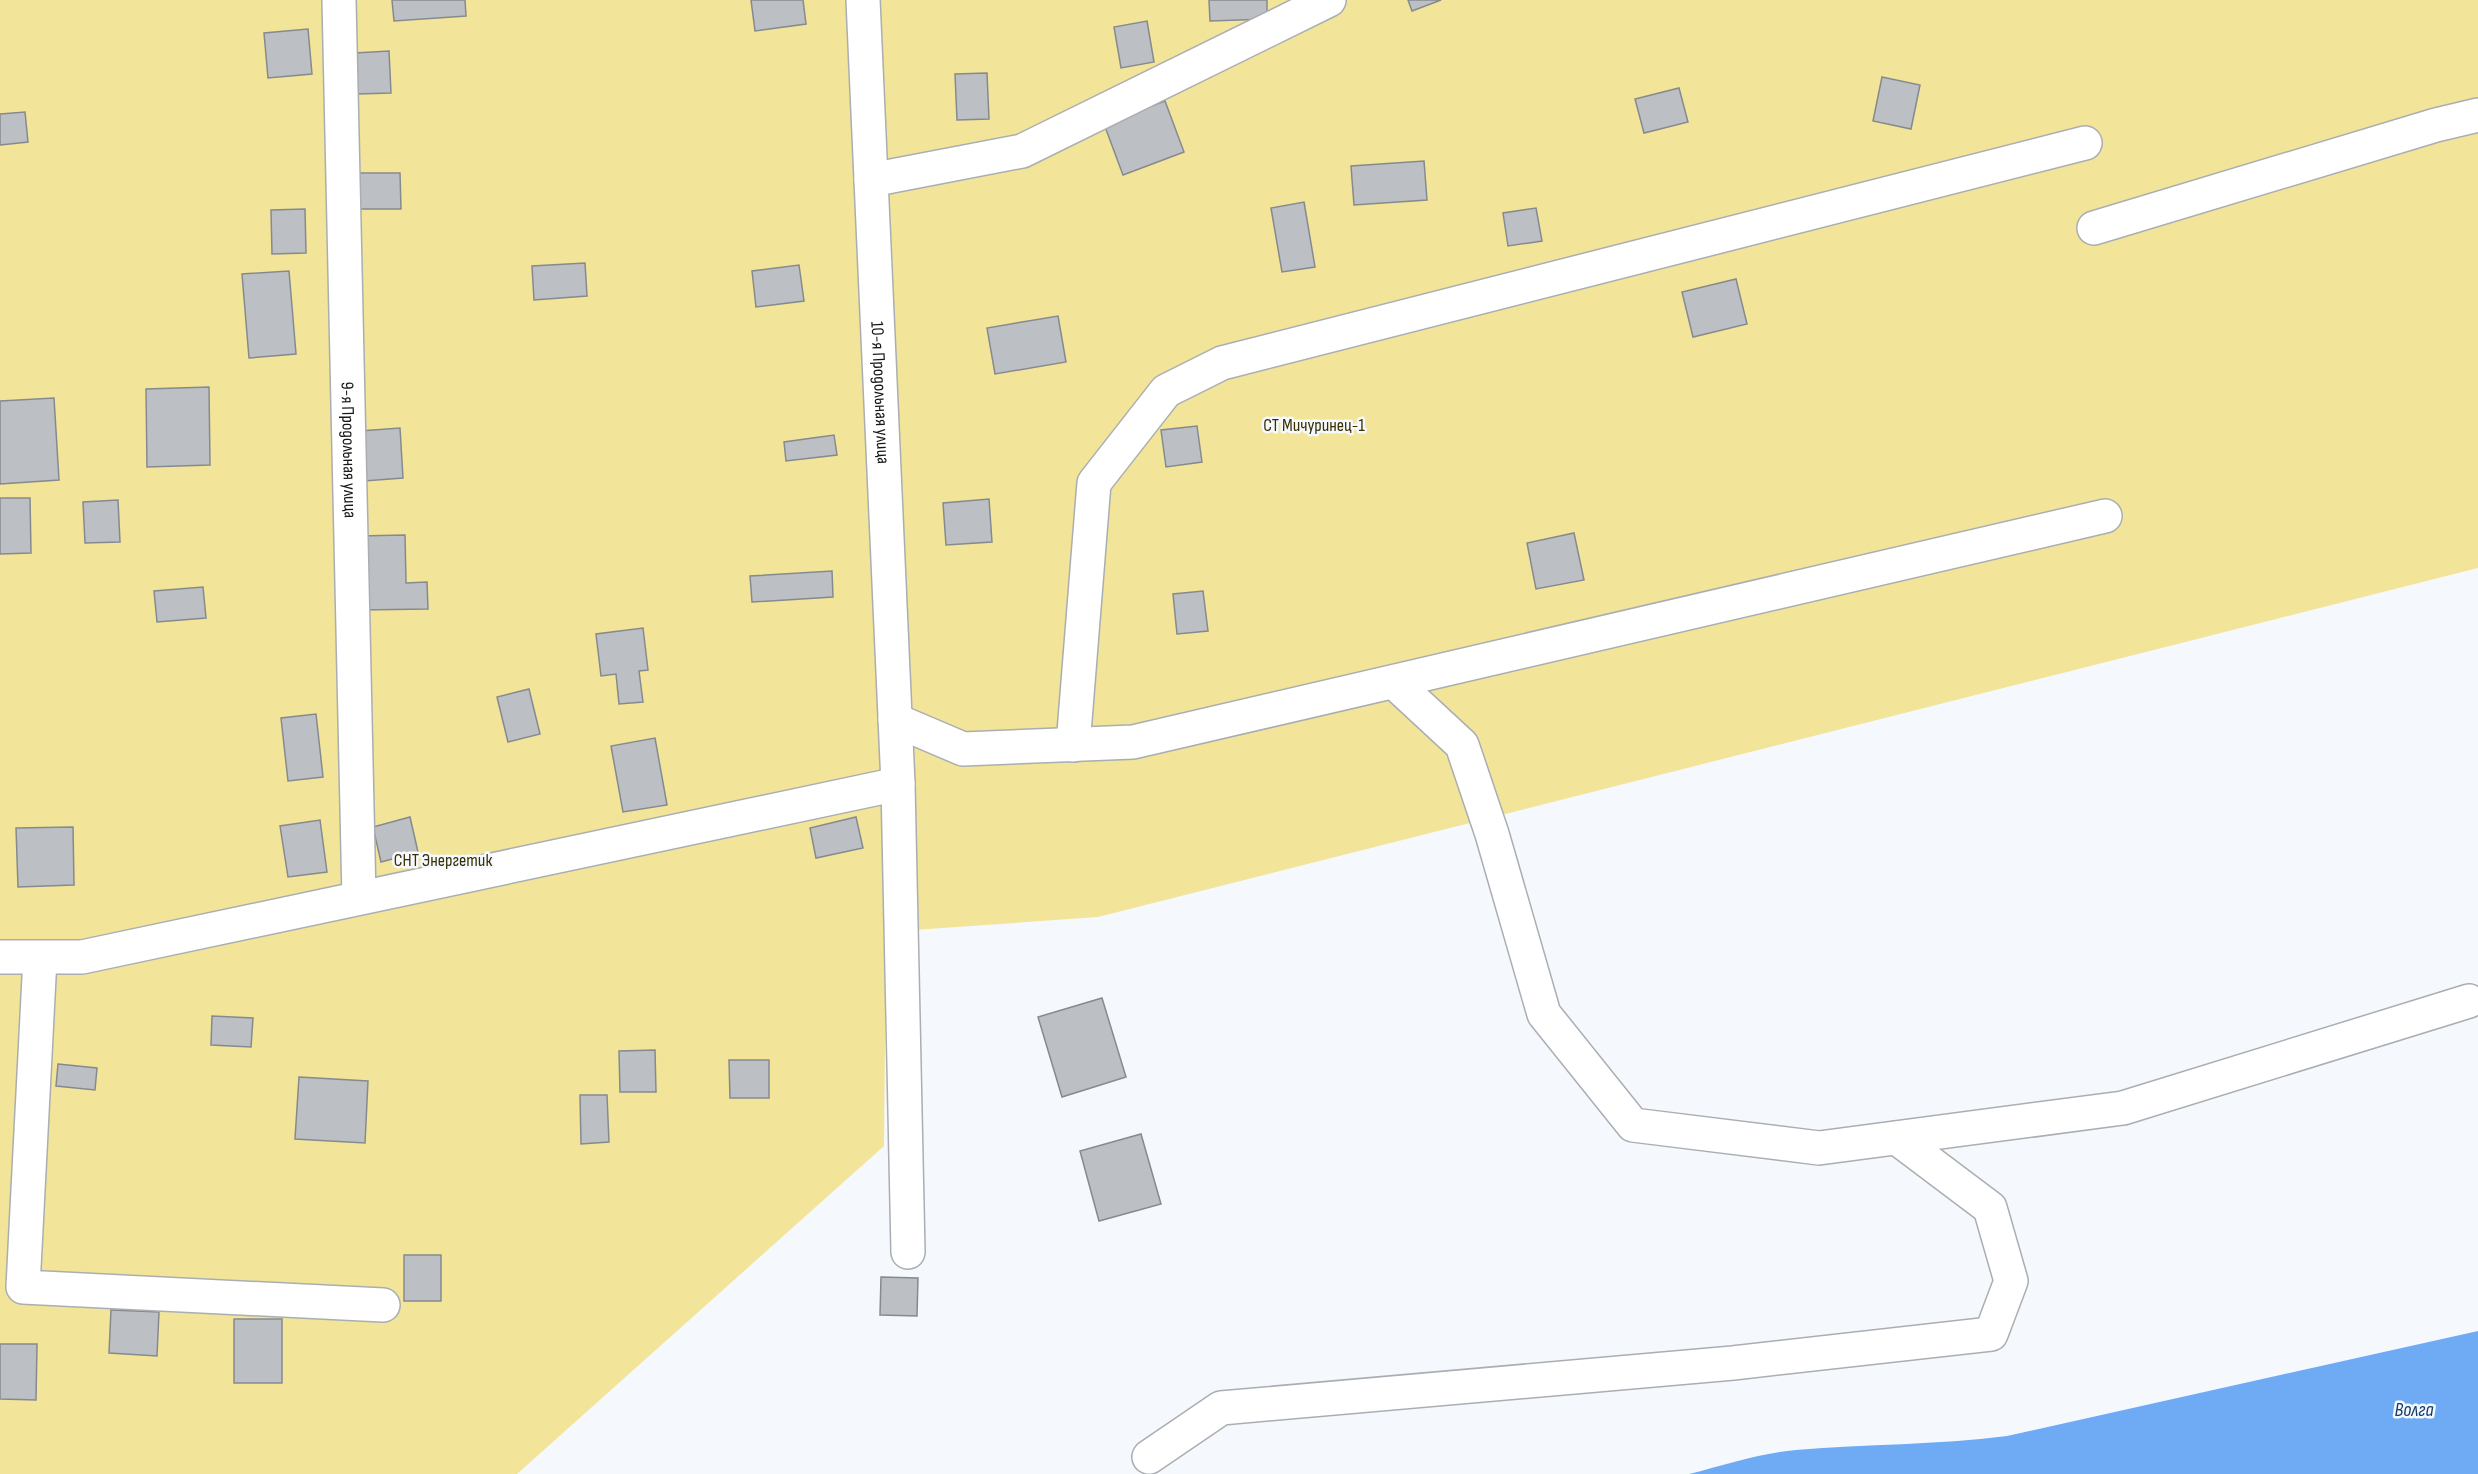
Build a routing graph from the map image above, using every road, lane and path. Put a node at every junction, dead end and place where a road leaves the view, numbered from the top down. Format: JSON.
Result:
{"nodes":[{"id":1,"x":339,"y":0,"type":"edge"},
{"id":2,"x":863,"y":0,"type":"edge"},
{"id":3,"x":1329,"y":0,"type":"edge"},
{"id":4,"x":2478,"y":116,"type":"edge"},
{"id":5,"x":2085,"y":143,"type":"dead end"},
{"id":6,"x":871,"y":180,"type":"junction"},
{"id":7,"x":2094,"y":228,"type":"dead end"},
{"id":8,"x":2105,"y":516,"type":"dead end"},
{"id":9,"x":1394,"y":682,"type":"junction"},
{"id":10,"x":895,"y":720,"type":"junction"},
{"id":11,"x":1073,"y":745,"type":"junction"},
{"id":12,"x":898,"y":784,"type":"junction"},
{"id":13,"x":359,"y":898,"type":"junction"},
{"id":14,"x":0,"y":957,"type":"edge"},
{"id":15,"x":40,"y":958,"type":"junction"},
{"id":16,"x":2469,"y":1001,"type":"dead end"},
{"id":17,"x":1897,"y":1138,"type":"junction"},
{"id":18,"x":908,"y":1252,"type":"dead end"},
{"id":19,"x":383,"y":1305,"type":"dead end"},
{"id":20,"x":1149,"y":1457,"type":"dead end"}],
"edges":[{"from":1,"to":13,"type":"street","name":"9-я Продольная улица"},
{"from":2,"to":6,"type":"street","name":"10-я Продольная улица"},
{"from":3,"to":6,"type":"street"},
{"from":4,"to":7,"type":"street"},
{"from":5,"to":11,"type":"street"},
{"from":6,"to":10,"type":"street","name":"10-я Продольная улица"},
{"from":8,"to":9,"type":"street"},
{"from":9,"to":11,"type":"street"},
{"from":9,"to":17,"type":"street"},
{"from":10,"to":11,"type":"street"},
{"from":10,"to":12,"type":"street","name":"10-я Продольная улица"},
{"from":12,"to":13,"type":"street"},
{"from":12,"to":18,"type":"street","name":"10-я Продольная улица"},
{"from":13,"to":15,"type":"street"},
{"from":14,"to":15,"type":"street"},
{"from":15,"to":19,"type":"street"},
{"from":16,"to":17,"type":"street"},
{"from":17,"to":20,"type":"street"}]}
